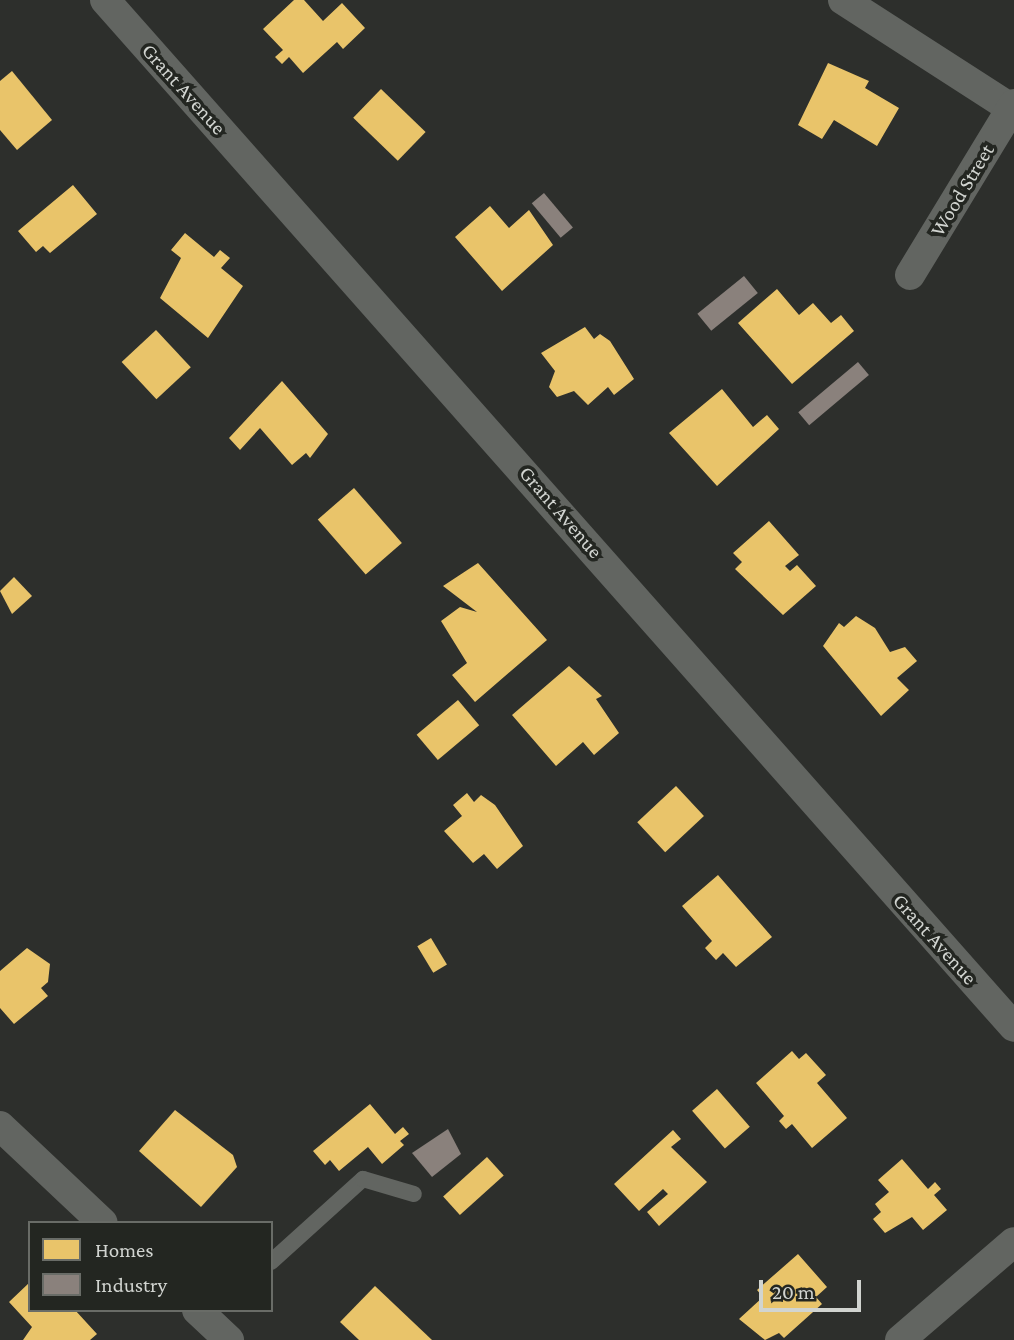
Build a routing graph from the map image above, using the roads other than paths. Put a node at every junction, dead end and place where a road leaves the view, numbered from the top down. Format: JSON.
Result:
{"nodes":[{"id":1,"x":105,"y":0,"type":"edge"},
{"id":2,"x":843,"y":0,"type":"edge"},
{"id":3,"x":1013,"y":107,"type":"edge"},
{"id":4,"x":909,"y":275,"type":"dead end"},
{"id":5,"x":1014,"y":1027,"type":"edge"},
{"id":6,"x":1,"y":1129,"type":"edge"},
{"id":7,"x":414,"y":1194,"type":"dead end"},
{"id":8,"x":101,"y":1221,"type":"edge"},
{"id":9,"x":1014,"y":1242,"type":"edge"},
{"id":10,"x":273,"y":1260,"type":"edge"},
{"id":11,"x":900,"y":1340,"type":"edge"}],
"edges":[{"from":1,"to":5,"type":"street","name":"Grant Avenue"},
{"from":2,"to":3,"type":"street"},
{"from":3,"to":4,"type":"street","name":"Wood Street"},
{"from":6,"to":8,"type":"street"},
{"from":7,"to":10,"type":"lane"},
{"from":9,"to":11,"type":"street"}]}
